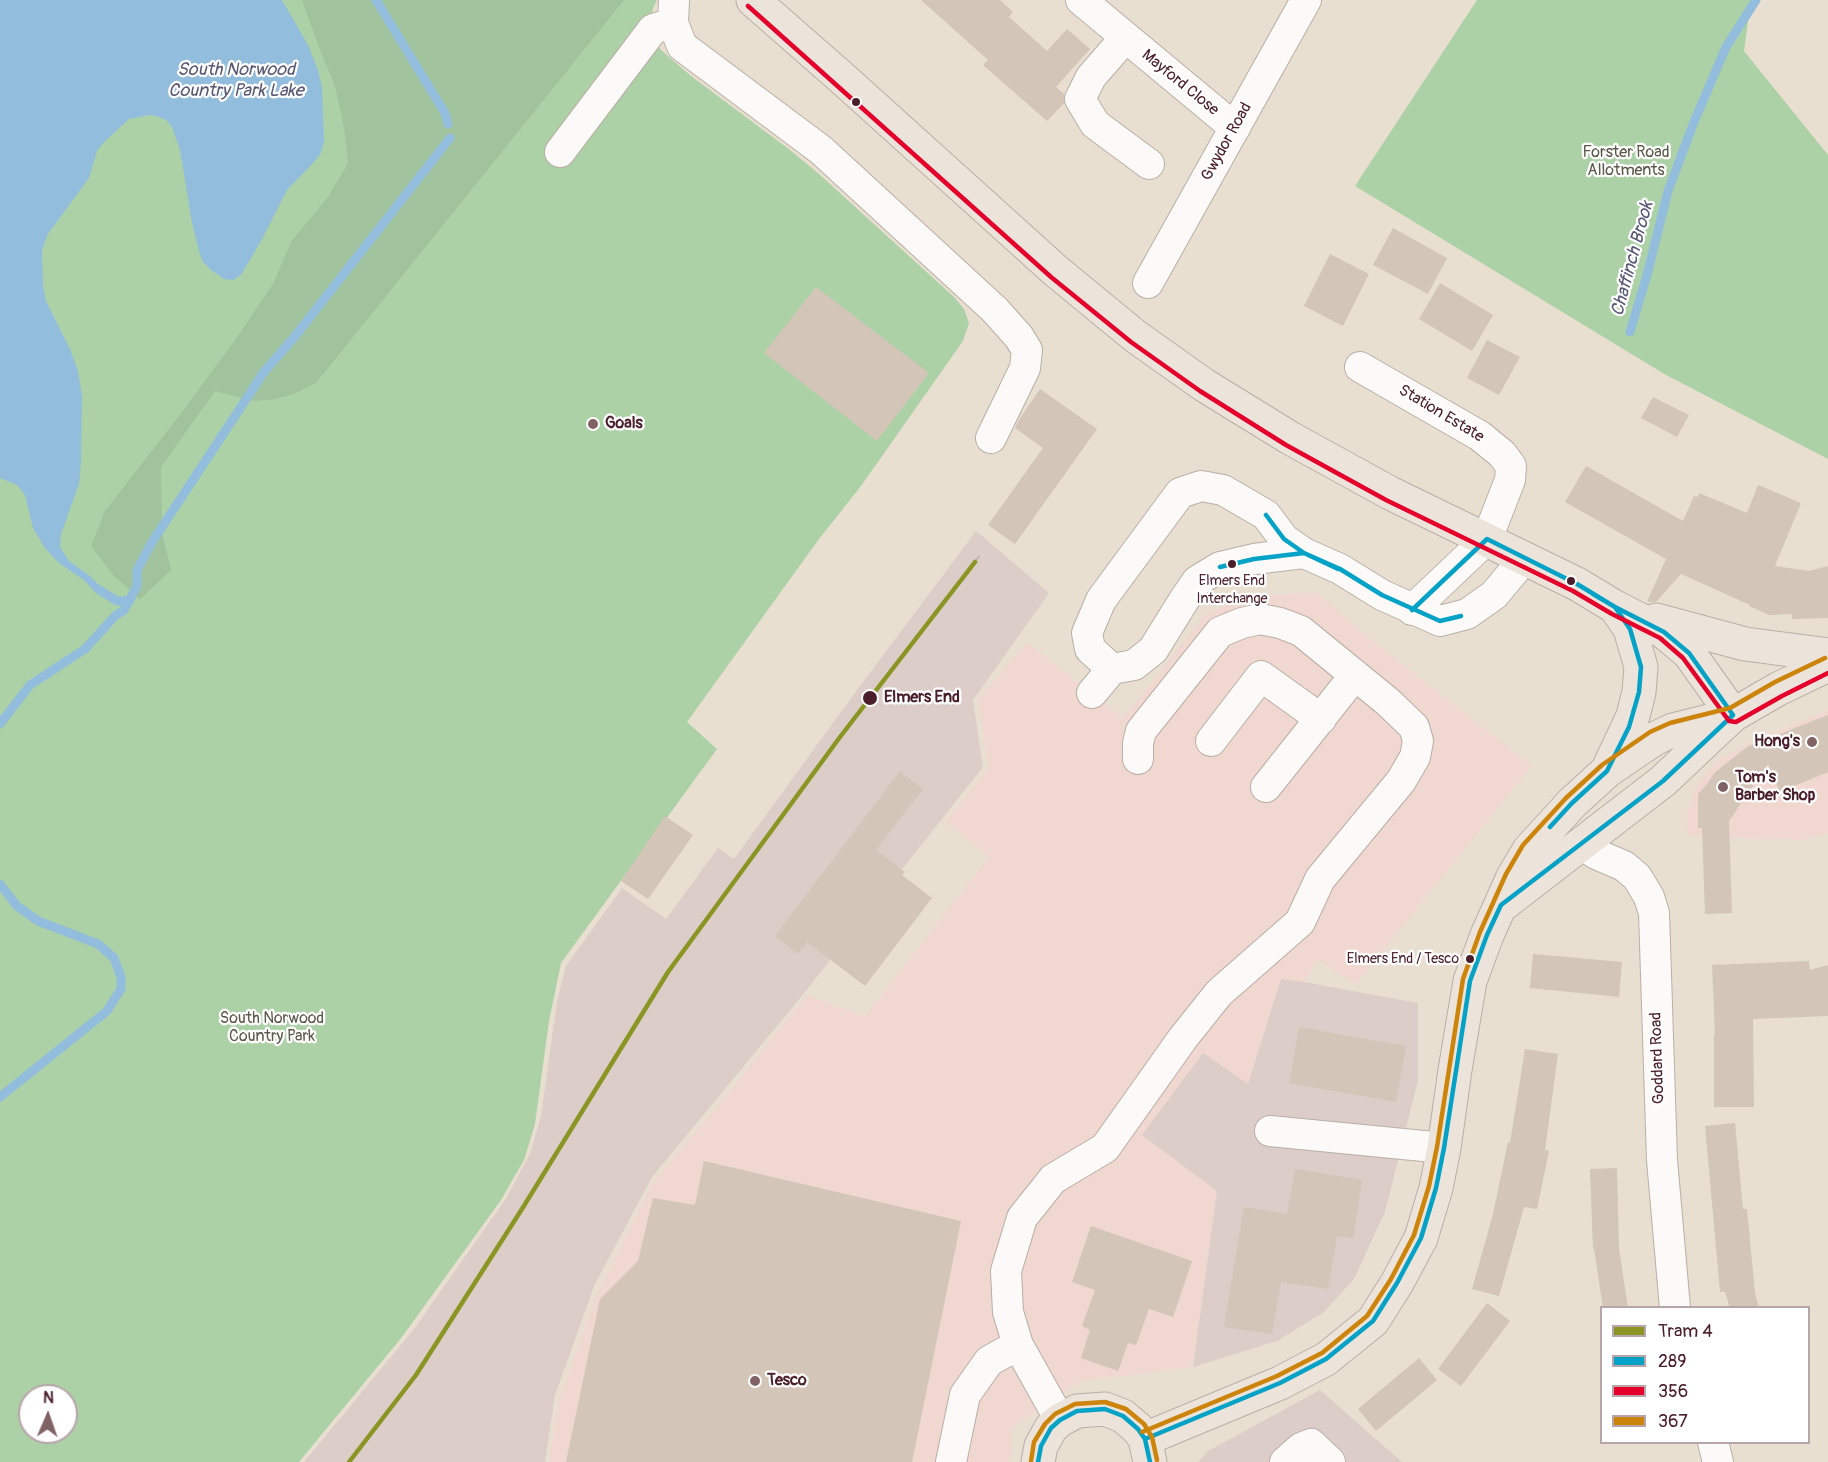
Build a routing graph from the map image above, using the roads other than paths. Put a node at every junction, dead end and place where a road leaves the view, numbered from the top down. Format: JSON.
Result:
{"nodes":[{"id":1,"x":753,"y":0,"type":"edge"},
{"id":2,"x":1081,"y":0,"type":"edge"},
{"id":3,"x":1306,"y":0,"type":"edge"},
{"id":4,"x":673,"y":11,"type":"edge"},
{"id":5,"x":1125,"y":38,"type":"junction"},
{"id":6,"x":1235,"y":128,"type":"junction"},
{"id":7,"x":560,"y":152,"type":"dead end"},
{"id":8,"x":1149,"y":164,"type":"dead end"},
{"id":9,"x":1148,"y":283,"type":"dead end"},
{"id":10,"x":1360,"y":367,"type":"dead end"},
{"id":11,"x":991,"y":438,"type":"dead end"},
{"id":12,"x":1487,"y":539,"type":"junction"},
{"id":13,"x":1304,"y":553,"type":"junction"},
{"id":14,"x":1525,"y":558,"type":"junction"},
{"id":15,"x":1614,"y":607,"type":"junction"},
{"id":16,"x":1412,"y":610,"type":"junction"},
{"id":17,"x":1828,"y":654,"type":"edge"},
{"id":18,"x":1828,"y":665,"type":"edge"},
{"id":19,"x":1112,"y":669,"type":"junction"},
{"id":20,"x":1355,"y":675,"type":"junction"},
{"id":21,"x":1092,"y":693,"type":"dead end"},
{"id":22,"x":1733,"y":715,"type":"junction"},
{"id":23,"x":1321,"y":719,"type":"junction"},
{"id":24,"x":1211,"y":741,"type":"dead end"},
{"id":25,"x":1138,"y":759,"type":"dead end"},
{"id":26,"x":1607,"y":771,"type":"junction"},
{"id":27,"x":1266,"y":787,"type":"dead end"},
{"id":28,"x":1582,"y":844,"type":"junction"},
{"id":29,"x":1501,"y":905,"type":"junction"},
{"id":30,"x":1270,"y":1131,"type":"dead end"},
{"id":31,"x":1444,"y":1148,"type":"junction"},
{"id":32,"x":1675,"y":1306,"type":"edge"},
{"id":33,"x":1018,"y":1345,"type":"junction"},
{"id":34,"x":1060,"y":1420,"type":"junction"},
{"id":35,"x":1713,"y":1444,"type":"edge"},
{"id":36,"x":1148,"y":1450,"type":"edge"},
{"id":37,"x":951,"y":1462,"type":"edge"},
{"id":38,"x":1038,"y":1462,"type":"edge"},
{"id":39,"x":1285,"y":1462,"type":"edge"},
{"id":40,"x":1330,"y":1462,"type":"edge"},
{"id":41,"x":1718,"y":1462,"type":"edge"}],
"edges":[{"from":1,"to":12,"type":"main road"},
{"from":2,"to":5,"type":"street","name":"Mayford Close"},
{"from":3,"to":6,"type":"street","name":"Gwydor Road"},
{"from":4,"to":7,"type":"street"},
{"from":4,"to":11,"type":"street"},
{"from":5,"to":6,"type":"street","name":"Mayford Close"},
{"from":5,"to":8,"type":"street","name":"Mayford Close"},
{"from":6,"to":9,"type":"street","name":"Gwydor Road"},
{"from":10,"to":12,"type":"street","name":"Station Estate"},
{"from":12,"to":14,"type":"main road"},
{"from":12,"to":16,"type":"street"},
{"from":13,"to":16,"type":"street"},
{"from":13,"to":19,"type":"street"},
{"from":13,"to":19,"type":"street"},
{"from":14,"to":15,"type":"main road"},
{"from":14,"to":16,"type":"street"},
{"from":15,"to":17,"type":"main road"},
{"from":15,"to":22,"type":"main road"},
{"from":15,"to":26,"type":"main road"},
{"from":18,"to":22,"type":"main road"},
{"from":19,"to":21,"type":"street"},
{"from":20,"to":23,"type":"street"},
{"from":20,"to":25,"type":"street"},
{"from":20,"to":33,"type":"street"},
{"from":22,"to":26,"type":"main road"},
{"from":22,"to":28,"type":"main road"},
{"from":23,"to":24,"type":"street"},
{"from":23,"to":27,"type":"street"},
{"from":26,"to":29,"type":"main road"},
{"from":28,"to":29,"type":"main road"},
{"from":28,"to":32,"type":"street","name":"Goddard Road"},
{"from":29,"to":31,"type":"main road"},
{"from":30,"to":31,"type":"street"},
{"from":31,"to":36,"type":"main road"},
{"from":33,"to":34,"type":"street"},
{"from":33,"to":37,"type":"street"},
{"from":34,"to":36,"type":"main road"},
{"from":34,"to":38,"type":"main road"},
{"from":35,"to":41,"type":"street"},
{"from":39,"to":40,"type":"street"}]}
